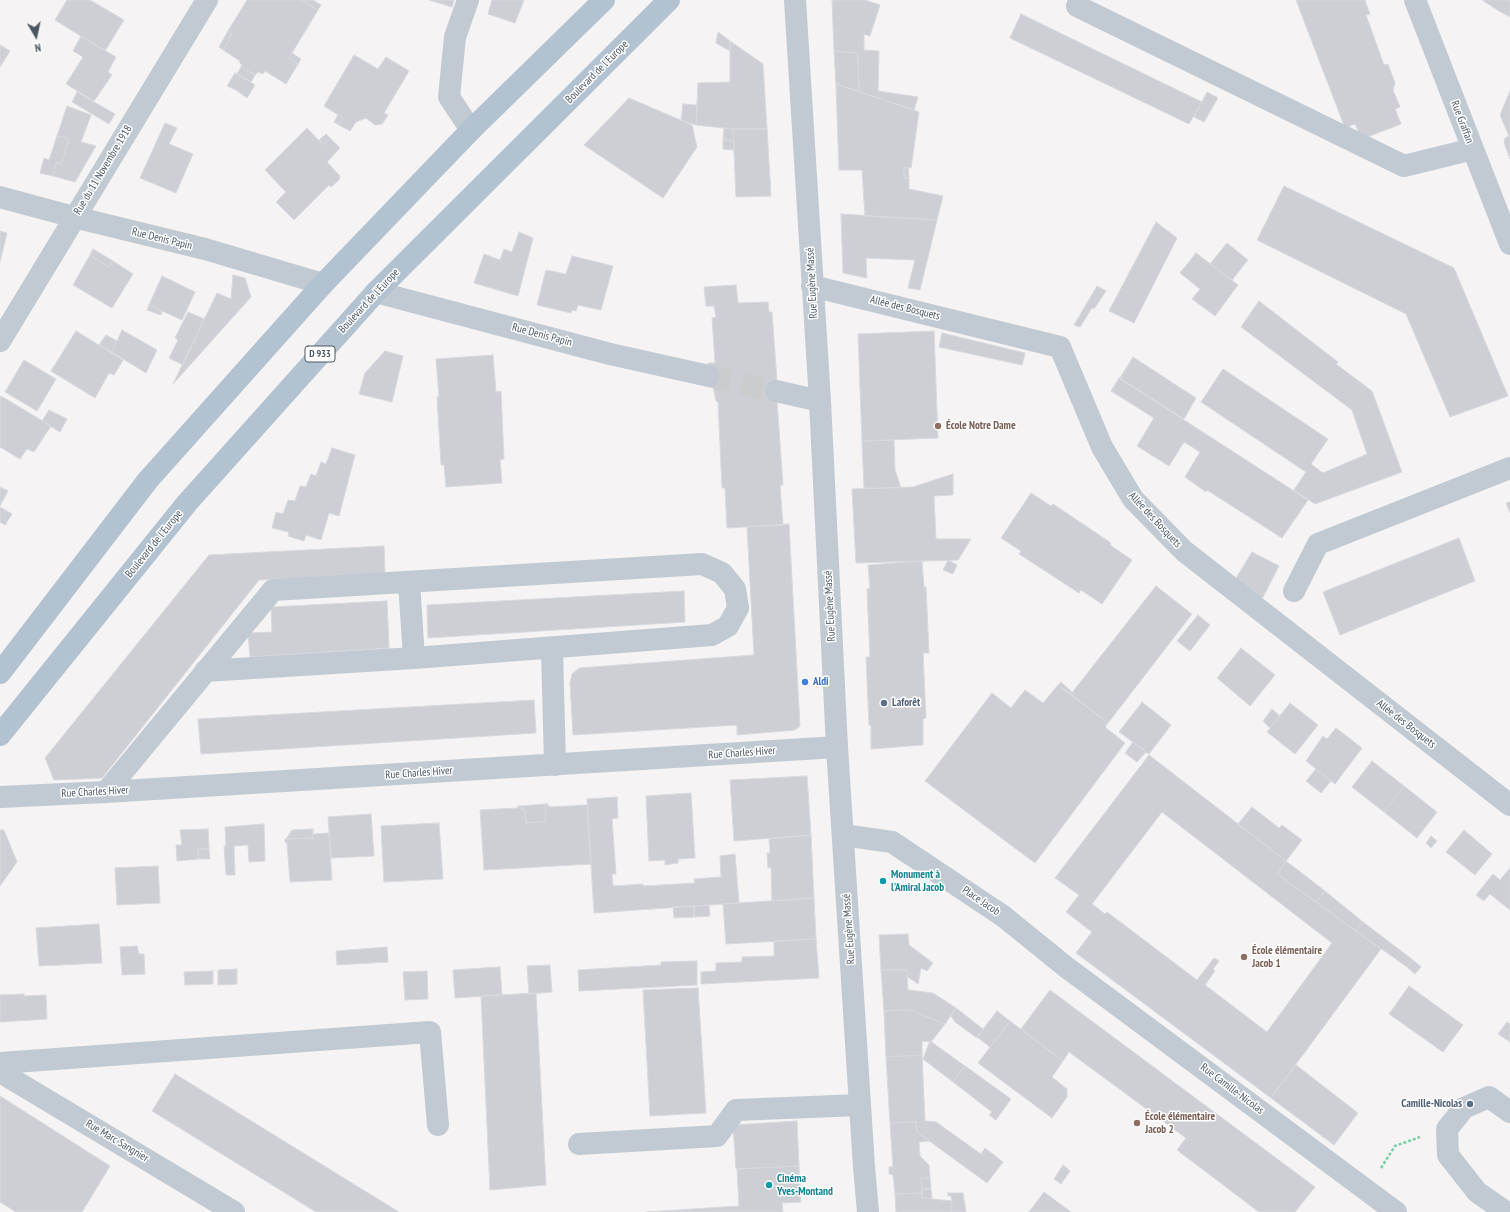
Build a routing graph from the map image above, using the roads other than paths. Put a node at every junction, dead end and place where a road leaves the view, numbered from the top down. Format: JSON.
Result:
{"nodes":[{"id":1,"x":207,"y":0,"type":"edge"},
{"id":2,"x":468,"y":0,"type":"edge"},
{"id":3,"x":604,"y":0,"type":"edge"},
{"id":4,"x":669,"y":0,"type":"edge"},
{"id":5,"x":796,"y":0,"type":"edge"},
{"id":6,"x":1415,"y":0,"type":"edge"},
{"id":7,"x":1077,"y":6,"type":"dead end"},
{"id":8,"x":471,"y":130,"type":"junction"},
{"id":9,"x":1473,"y":149,"type":"junction"},
{"id":10,"x":0,"y":197,"type":"edge"},
{"id":11,"x":74,"y":217,"type":"junction"},
{"id":12,"x":1510,"y":244,"type":"edge"},
{"id":13,"x":323,"y":284,"type":"junction"},
{"id":14,"x":812,"y":286,"type":"junction"},
{"id":15,"x":376,"y":292,"type":"junction"},
{"id":16,"x":0,"y":341,"type":"edge"},
{"id":17,"x":709,"y":376,"type":"tunnel mouth"},
{"id":18,"x":776,"y":391,"type":"tunnel mouth"},
{"id":19,"x":820,"y":401,"type":"junction"},
{"id":20,"x":1510,"y":468,"type":"edge"},
{"id":21,"x":409,"y":582,"type":"junction"},
{"id":22,"x":1294,"y":591,"type":"dead end"},
{"id":23,"x":552,"y":648,"type":"junction"},
{"id":24,"x":414,"y":658,"type":"junction"},
{"id":25,"x":205,"y":672,"type":"junction"},
{"id":26,"x":0,"y":673,"type":"edge"},
{"id":27,"x":0,"y":735,"type":"edge"},
{"id":28,"x":837,"y":747,"type":"junction"},
{"id":29,"x":555,"y":764,"type":"junction"},
{"id":30,"x":106,"y":792,"type":"junction"},
{"id":31,"x":0,"y":797,"type":"edge"},
{"id":32,"x":1510,"y":805,"type":"edge"},
{"id":33,"x":843,"y":835,"type":"junction"},
{"id":34,"x":1066,"y":967,"type":"joint"},
{"id":35,"x":0,"y":1063,"type":"edge"},
{"id":36,"x":0,"y":1072,"type":"edge"},
{"id":37,"x":860,"y":1105,"type":"junction"},
{"id":38,"x":1510,"y":1112,"type":"edge"},
{"id":39,"x":438,"y":1125,"type":"dead end"},
{"id":40,"x":579,"y":1144,"type":"dead end"},
{"id":41,"x":234,"y":1212,"type":"edge"},
{"id":42,"x":868,"y":1212,"type":"edge"},
{"id":43,"x":1396,"y":1212,"type":"edge"},
{"id":44,"x":1506,"y":1212,"type":"edge"}],
"edges":[{"from":1,"to":11,"type":"street","name":"Rue du 11 Novembre 1918"},
{"from":2,"to":8,"type":"street"},
{"from":3,"to":8,"type":"main road"},
{"from":4,"to":15,"type":"main road","name":"Boulevard de l'Europe","number":"D 933"},
{"from":5,"to":14,"type":"street","name":"Rue Eugène Massé"},
{"from":6,"to":9,"type":"street","name":"Rue Graffan"},
{"from":7,"to":9,"type":"street"},
{"from":8,"to":13,"type":"main road"},
{"from":9,"to":12,"type":"street","name":"Rue Graffan"},
{"from":10,"to":11,"type":"street","name":"Rue Denis Papin"},
{"from":11,"to":13,"type":"street","name":"Rue Denis Papin"},
{"from":11,"to":16,"type":"street","name":"Rue du 11 Novembre 1918"},
{"from":13,"to":26,"type":"main road"},
{"from":14,"to":19,"type":"street","name":"Rue Eugène Massé"},
{"from":14,"to":32,"type":"street","name":"Allée des Bosquets"},
{"from":15,"to":17,"type":"street","name":"Rue Denis Papin"},
{"from":15,"to":27,"type":"main road","name":"Boulevard de l'Europe","number":"D 933"},
{"from":18,"to":19,"type":"street"},
{"from":19,"to":28,"type":"street","name":"Rue Eugène Massé"},
{"from":20,"to":22,"type":"street"},
{"from":21,"to":23,"type":"street"},
{"from":21,"to":24,"type":"street"},
{"from":21,"to":25,"type":"street"},
{"from":23,"to":24,"type":"street"},
{"from":23,"to":29,"type":"street"},
{"from":24,"to":25,"type":"street"},
{"from":25,"to":30,"type":"street"},
{"from":28,"to":29,"type":"street","name":"Rue Charles Hiver"},
{"from":28,"to":33,"type":"street","name":"Rue Eugène Massé"},
{"from":29,"to":30,"type":"street","name":"Rue Charles Hiver"},
{"from":30,"to":31,"type":"street","name":"Rue Charles Hiver"},
{"from":33,"to":34,"type":"street","name":"Place Jacob"},
{"from":33,"to":37,"type":"street","name":"Rue Eugène Massé"},
{"from":34,"to":43,"type":"street","name":"Rue Camille-Nicolas"},
{"from":35,"to":39,"type":"street"},
{"from":36,"to":41,"type":"street","name":"Rue Marc Sangnier"},
{"from":37,"to":40,"type":"street"},
{"from":37,"to":42,"type":"street","name":"Rue Eugène Massé"},
{"from":38,"to":44,"type":"street"}]}
